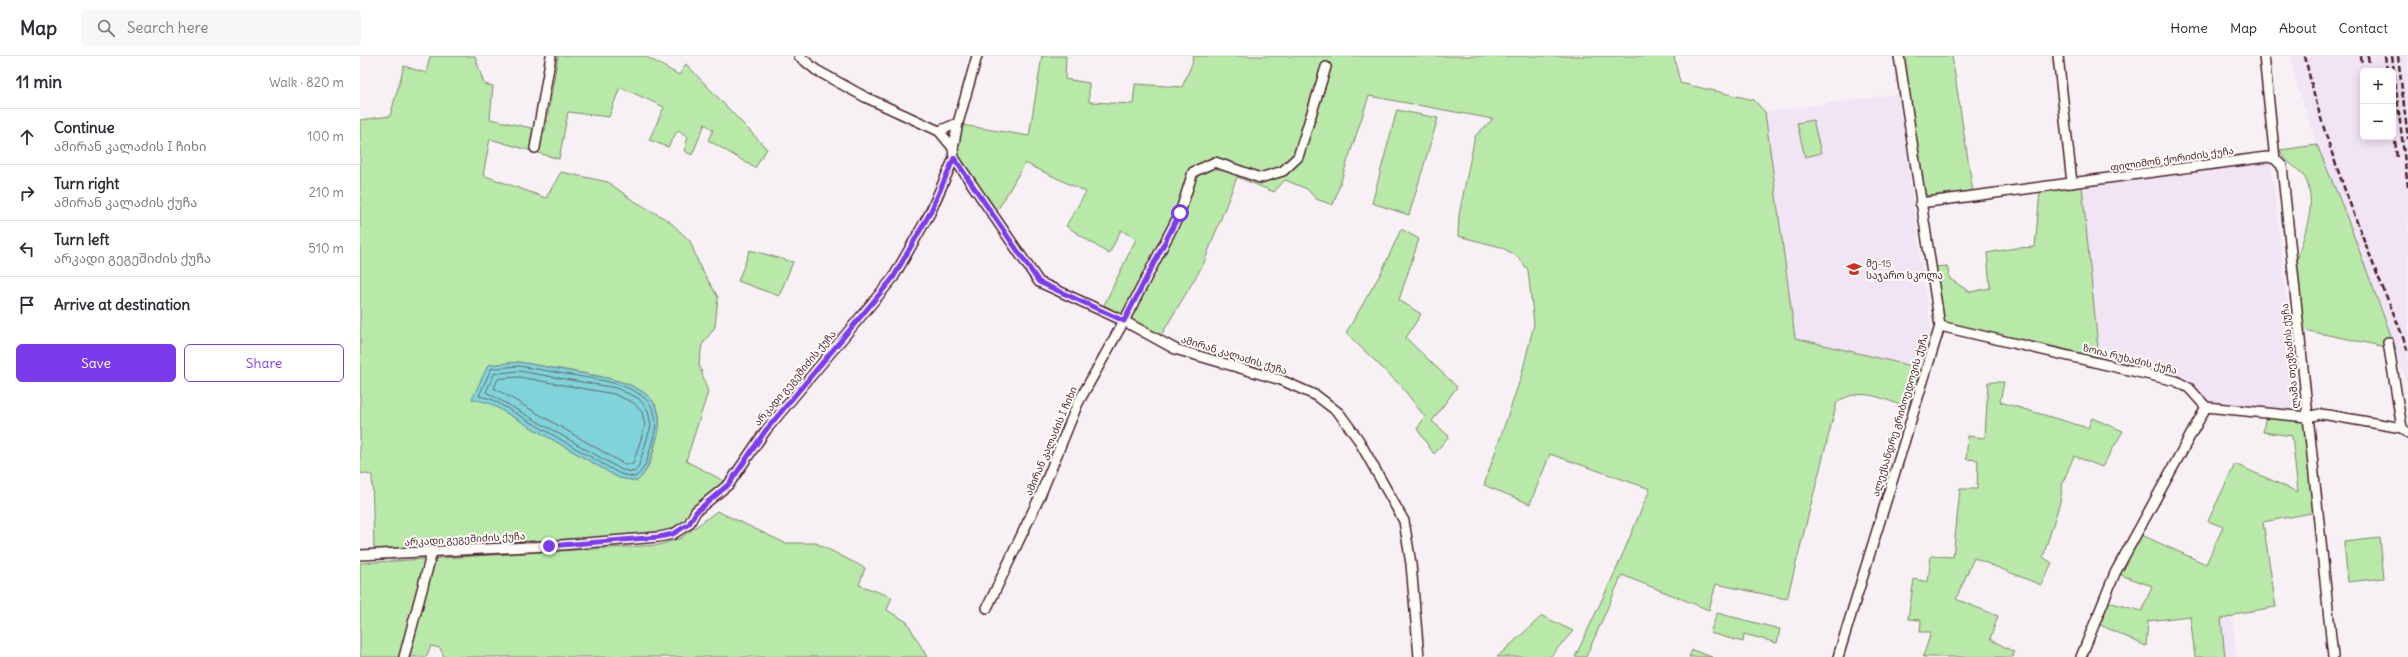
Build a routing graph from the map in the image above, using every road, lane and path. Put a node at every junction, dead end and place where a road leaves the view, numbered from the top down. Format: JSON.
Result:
{"nodes":[{"id":1,"x":551,"y":56,"type":"edge"},
{"id":2,"x":799,"y":56,"type":"edge"},
{"id":3,"x":977,"y":56,"type":"edge"},
{"id":4,"x":1899,"y":56,"type":"edge"},
{"id":5,"x":2058,"y":56,"type":"edge"},
{"id":6,"x":2264,"y":56,"type":"edge"},
{"id":7,"x":1326,"y":66,"type":"dead end"},
{"id":8,"x":958,"y":124,"type":"junction"},
{"id":9,"x":939,"y":131,"type":"junction"},
{"id":10,"x":535,"y":148,"type":"dead end"},
{"id":11,"x":953,"y":148,"type":"junction"},
{"id":12,"x":954,"y":158,"type":"junction"},
{"id":13,"x":2275,"y":159,"type":"junction"},
{"id":14,"x":2072,"y":183,"type":"junction"},
{"id":15,"x":1920,"y":203,"type":"junction"},
{"id":16,"x":1124,"y":321,"type":"junction"},
{"id":17,"x":1940,"y":326,"type":"junction"},
{"id":18,"x":2388,"y":342,"type":"dead end"},
{"id":19,"x":2206,"y":407,"type":"junction"},
{"id":20,"x":2307,"y":418,"type":"junction"},
{"id":21,"x":2405,"y":430,"type":"edge"},
{"id":22,"x":432,"y":552,"type":"junction"},
{"id":23,"x":360,"y":555,"type":"edge"},
{"id":24,"x":987,"y":608,"type":"dead end"},
{"id":25,"x":404,"y":657,"type":"edge"},
{"id":26,"x":1419,"y":657,"type":"edge"},
{"id":27,"x":1838,"y":657,"type":"edge"},
{"id":28,"x":2081,"y":657,"type":"edge"},
{"id":29,"x":2333,"y":657,"type":"edge"}],
"edges":[{"from":1,"to":10,"type":"street"},
{"from":2,"to":9,"type":"street"},
{"from":3,"to":8,"type":"street","name":"ამირან კალაძის ქუჩა"},
{"from":4,"to":15,"type":"street","name":"ალექსანდრე გრიბოედოვის ქუჩა"},
{"from":5,"to":14,"type":"street"},
{"from":6,"to":13,"type":"street","name":"ლაშა თევზაძის ქუჩა"},
{"from":7,"to":16,"type":"street","name":"ამირან კალაძის I ჩიხი"},
{"from":8,"to":9,"type":"street"},
{"from":8,"to":11,"type":"street","name":"ამირან კალაძის ქუჩა"},
{"from":9,"to":11,"type":"street"},
{"from":11,"to":12,"type":"street","name":"ამირან კალაძის ქუჩა"},
{"from":12,"to":16,"type":"street","name":"ამირან კალაძის ქუჩა"},
{"from":12,"to":22,"type":"street","name":"არკადი გეგეშიძის ქუჩა"},
{"from":13,"to":14,"type":"street","name":"ფილიმონ ქორიძის ქუჩა"},
{"from":13,"to":20,"type":"street","name":"ლაშა თევზაძის ქუჩა"},
{"from":14,"to":15,"type":"street","name":"ფილიმონ ქორიძის ქუჩა"},
{"from":15,"to":17,"type":"street","name":"ალექსანდრე გრიბოედოვის ქუჩა"},
{"from":16,"to":24,"type":"street","name":"ამირან კალაძის I ჩიხი"},
{"from":16,"to":26,"type":"street","name":"ამირან კალაძის ქუჩა"},
{"from":17,"to":19,"type":"street","name":"ზოია რუხაძის ქუჩა"},
{"from":17,"to":27,"type":"street","name":"ალექსანდრე გრიბოედოვის ქუჩა"},
{"from":18,"to":21,"type":"street"},
{"from":19,"to":20,"type":"street"},
{"from":19,"to":28,"type":"street"},
{"from":20,"to":21,"type":"street"},
{"from":20,"to":29,"type":"street","name":"ლაშა თევზაძის ქუჩა"},
{"from":22,"to":23,"type":"street","name":"არკადი გეგეშიძის ქუჩა"},
{"from":22,"to":25,"type":"street"}]}
